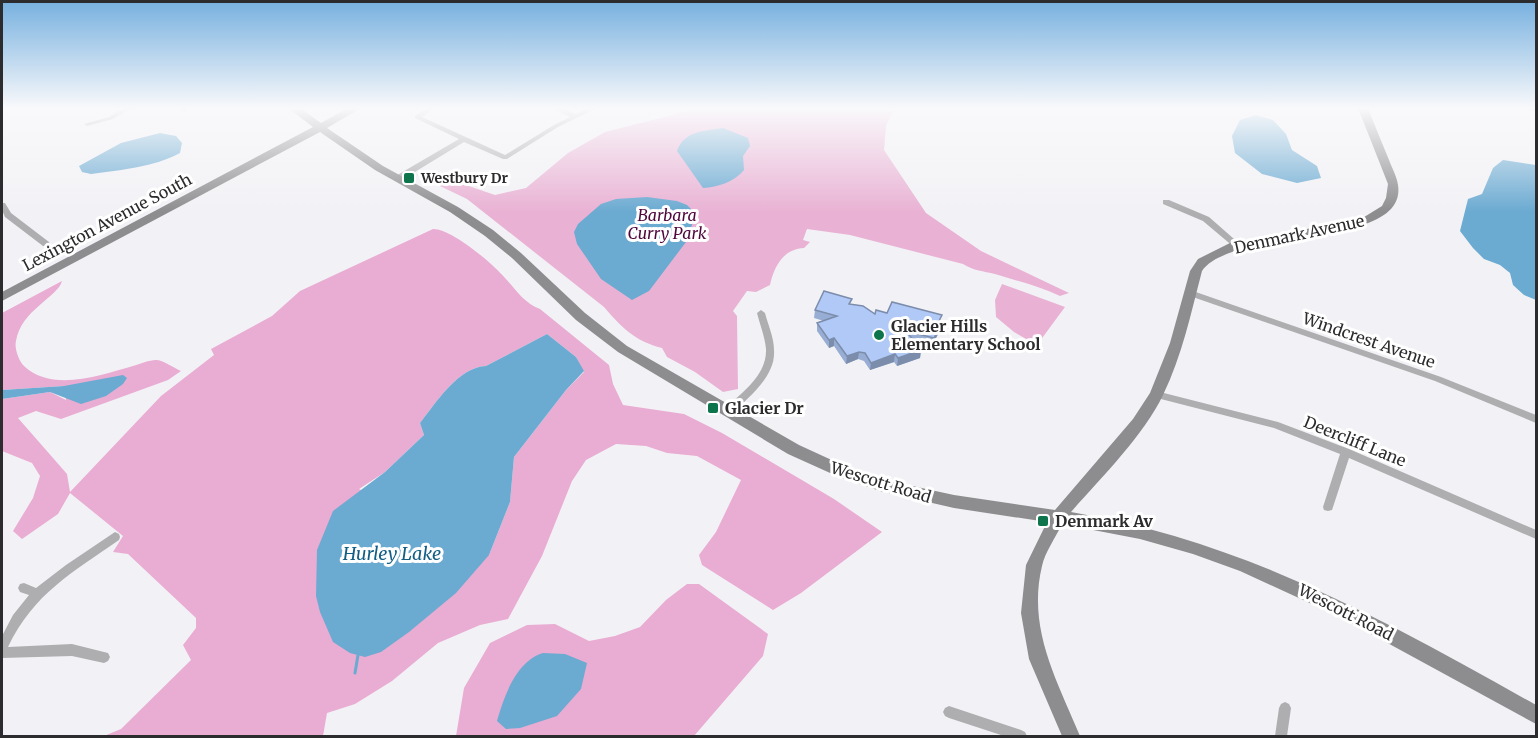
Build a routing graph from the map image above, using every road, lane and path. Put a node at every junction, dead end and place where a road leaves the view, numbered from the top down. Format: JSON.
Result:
{"nodes":[{"id":1,"x":291,"y":142,"type":"edge"},
{"id":2,"x":343,"y":142,"type":"edge"},
{"id":3,"x":458,"y":142,"type":"edge"},
{"id":4,"x":472,"y":142,"type":"edge"},
{"id":5,"x":531,"y":142,"type":"edge"},
{"id":6,"x":1377,"y":142,"type":"edge"},
{"id":7,"x":397,"y":179,"type":"junction"},
{"id":8,"x":1166,"y":202,"type":"dead end"},
{"id":9,"x":2,"y":205,"type":"edge"},
{"id":10,"x":5,"y":216,"type":"edge"},
{"id":11,"x":46,"y":243,"type":"dead end"},
{"id":12,"x":1238,"y":246,"type":"junction"},
{"id":13,"x":1190,"y":293,"type":"junction"},
{"id":14,"x":2,"y":297,"type":"edge"},
{"id":15,"x":761,"y":313,"type":"dead end"},
{"id":16,"x":1156,"y":395,"type":"junction"},
{"id":17,"x":728,"y":412,"type":"junction"},
{"id":18,"x":1536,"y":419,"type":"edge"},
{"id":19,"x":1346,"y":452,"type":"junction"},
{"id":20,"x":1328,"y":507,"type":"dead end"},
{"id":21,"x":1057,"y":518,"type":"junction"},
{"id":22,"x":1536,"y":536,"type":"edge"},
{"id":23,"x":115,"y":537,"type":"dead end"},
{"id":24,"x":24,"y":588,"type":"dead end"},
{"id":25,"x":38,"y":594,"type":"junction"},
{"id":26,"x":2,"y":647,"type":"edge"},
{"id":27,"x":2,"y":653,"type":"edge"},
{"id":28,"x":104,"y":657,"type":"dead end"},
{"id":29,"x":1285,"y":708,"type":"dead end"},
{"id":30,"x":948,"y":712,"type":"dead end"},
{"id":31,"x":1536,"y":715,"type":"edge"},
{"id":32,"x":1021,"y":736,"type":"edge"},
{"id":33,"x":1071,"y":736,"type":"edge"},
{"id":34,"x":1281,"y":736,"type":"edge"}],
"edges":[{"from":1,"to":14,"type":"street","name":"Lexington Avenue South"},
{"from":2,"to":7,"type":"street","name":"Wescott Road"},
{"from":3,"to":7,"type":"street"},
{"from":4,"to":5,"type":"street"},
{"from":6,"to":12,"type":"street","name":"Denmark Avenue"},
{"from":7,"to":17,"type":"street","name":"Wescott Road"},
{"from":8,"to":12,"type":"street"},
{"from":9,"to":10,"type":"street"},
{"from":10,"to":11,"type":"street"},
{"from":12,"to":13,"type":"street","name":"Denmark Avenue"},
{"from":13,"to":16,"type":"street","name":"Denmark Avenue"},
{"from":13,"to":18,"type":"street","name":"Windcrest Avenue"},
{"from":15,"to":17,"type":"street"},
{"from":16,"to":19,"type":"street","name":"Deercliff Lane"},
{"from":16,"to":21,"type":"street","name":"Denmark Avenue"},
{"from":17,"to":21,"type":"street","name":"Wescott Road"},
{"from":19,"to":20,"type":"street"},
{"from":19,"to":22,"type":"street","name":"Deercliff Lane"},
{"from":21,"to":31,"type":"street","name":"Wescott Road"},
{"from":21,"to":33,"type":"street","name":"Denmark Avenue"},
{"from":23,"to":25,"type":"street"},
{"from":24,"to":25,"type":"street"},
{"from":25,"to":26,"type":"street"},
{"from":27,"to":28,"type":"street"},
{"from":29,"to":34,"type":"street"},
{"from":30,"to":32,"type":"street"}]}
